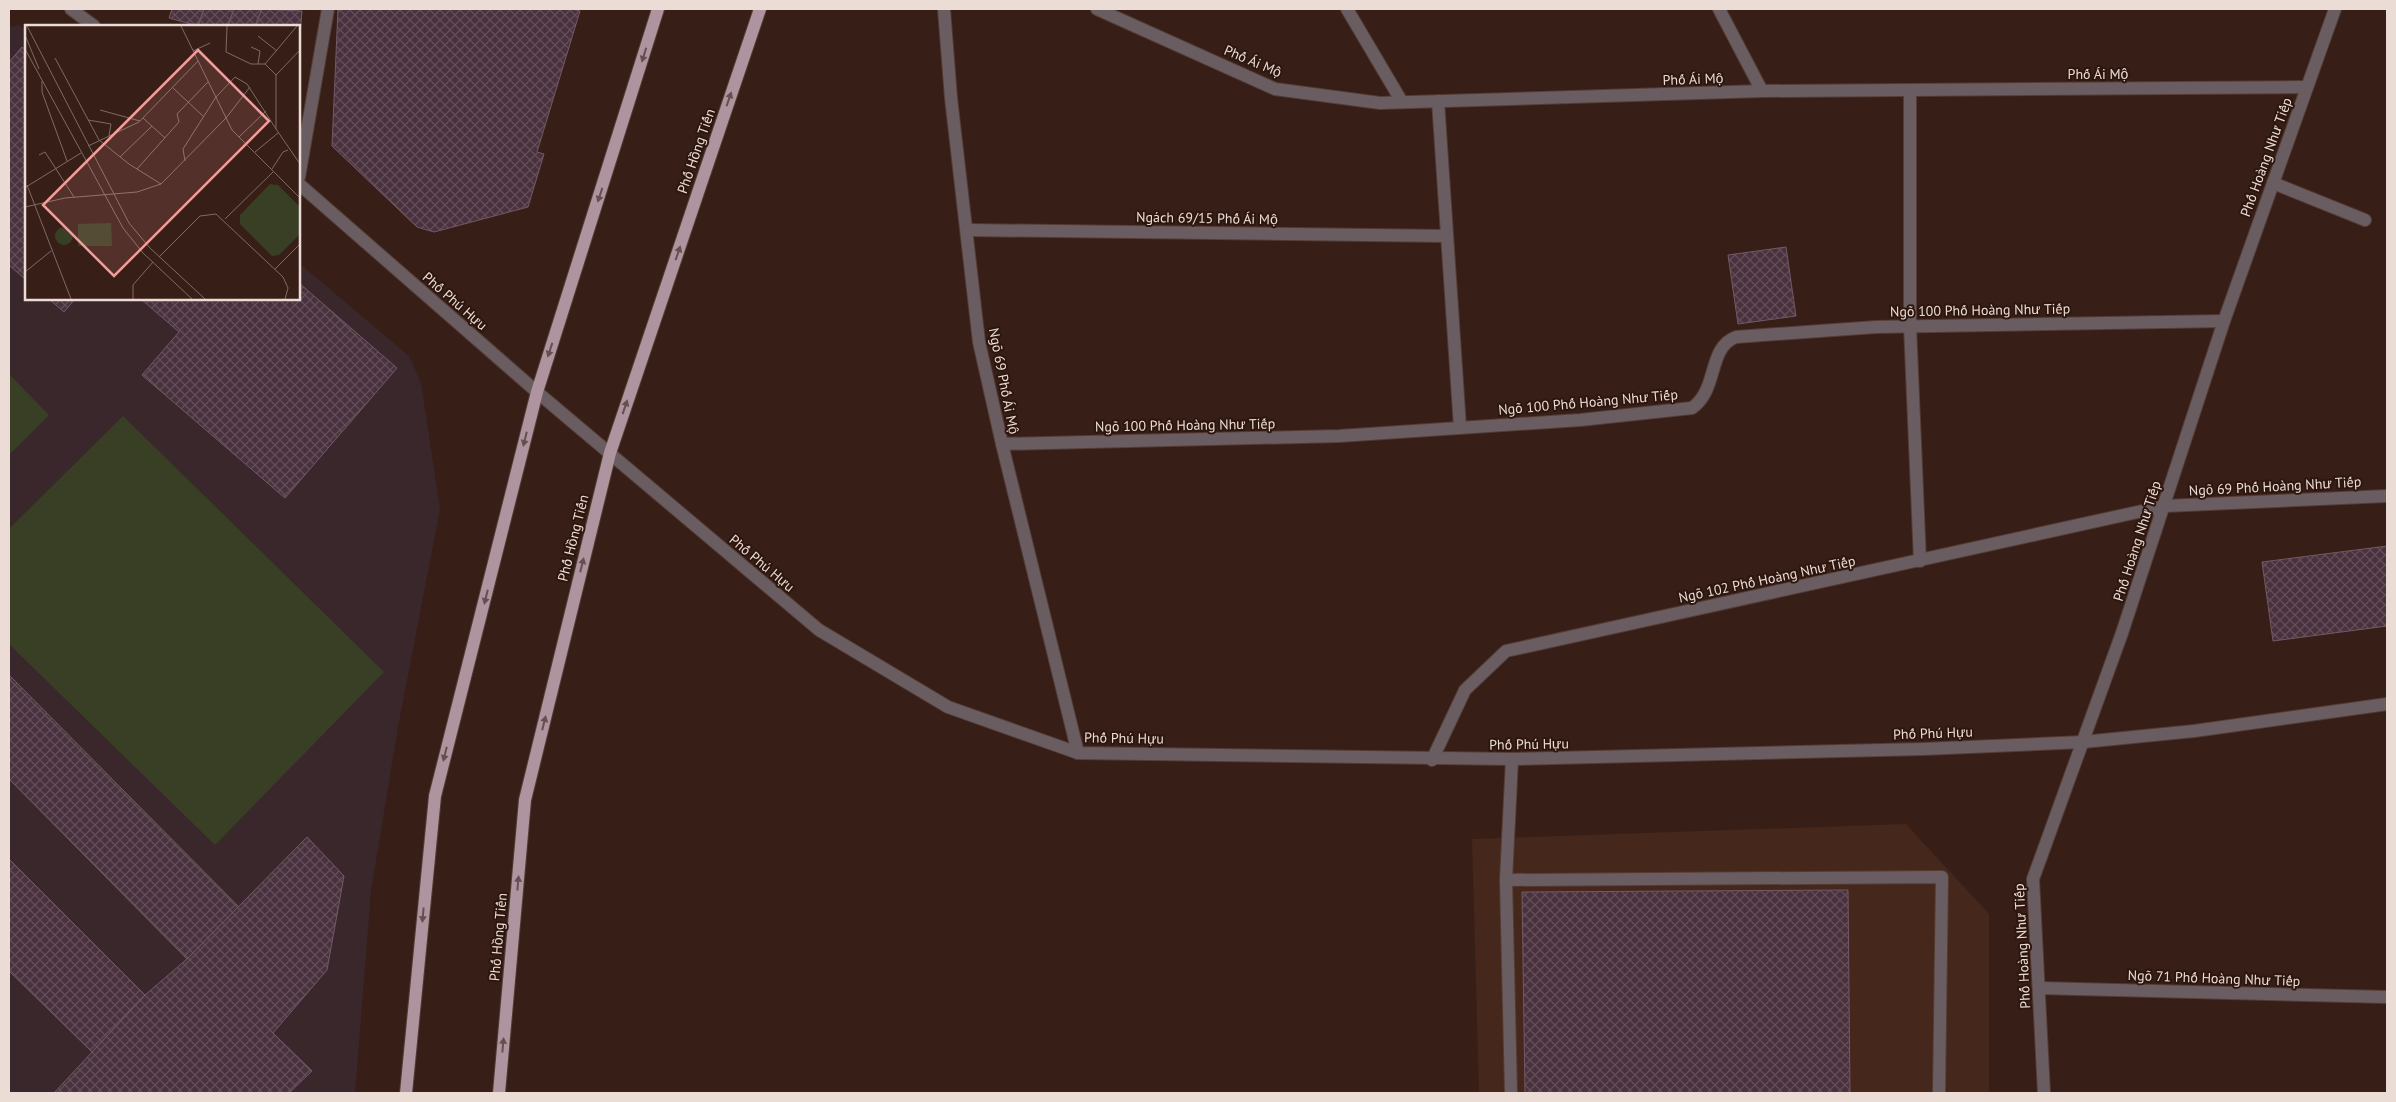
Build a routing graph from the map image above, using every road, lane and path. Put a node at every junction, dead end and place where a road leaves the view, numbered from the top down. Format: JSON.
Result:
{"nodes":[{"id":1,"x":71,"y":9,"type":"edge"},
{"id":2,"x":328,"y":9,"type":"edge"},
{"id":3,"x":658,"y":9,"type":"edge"},
{"id":4,"x":760,"y":9,"type":"edge"},
{"id":5,"x":944,"y":9,"type":"edge"},
{"id":6,"x":1098,"y":9,"type":"edge"},
{"id":7,"x":1347,"y":9,"type":"edge"},
{"id":8,"x":1719,"y":9,"type":"edge"},
{"id":9,"x":2335,"y":9,"type":"edge"},
{"id":10,"x":93,"y":25,"type":"edge"},
{"id":11,"x":2307,"y":88,"type":"junction"},
{"id":12,"x":1910,"y":90,"type":"junction"},
{"id":13,"x":1762,"y":92,"type":"junction"},
{"id":14,"x":1438,"y":101,"type":"junction"},
{"id":15,"x":1402,"y":102,"type":"junction"},
{"id":16,"x":300,"y":171,"type":"edge"},
{"id":17,"x":2273,"y":183,"type":"junction"},
{"id":18,"x":300,"y":185,"type":"edge"},
{"id":19,"x":2365,"y":220,"type":"dead end"},
{"id":20,"x":967,"y":230,"type":"junction"},
{"id":21,"x":1447,"y":236,"type":"junction"},
{"id":22,"x":2224,"y":322,"type":"junction"},
{"id":23,"x":1910,"y":326,"type":"junction"},
{"id":24,"x":537,"y":392,"type":"junction"},
{"id":25,"x":1460,"y":427,"type":"junction"},
{"id":26,"x":1002,"y":444,"type":"junction"},
{"id":27,"x":610,"y":453,"type":"junction"},
{"id":28,"x":2387,"y":496,"type":"edge"},
{"id":29,"x":2165,"y":506,"type":"junction"},
{"id":30,"x":1920,"y":561,"type":"junction"},
{"id":31,"x":2387,"y":704,"type":"edge"},
{"id":32,"x":2083,"y":742,"type":"junction"},
{"id":33,"x":1078,"y":753,"type":"junction"},
{"id":34,"x":1512,"y":759,"type":"junction"},
{"id":35,"x":1432,"y":760,"type":"junction"},
{"id":36,"x":1506,"y":880,"type":"junction"},
{"id":37,"x":2040,"y":988,"type":"junction"},
{"id":38,"x":2387,"y":997,"type":"edge"},
{"id":39,"x":406,"y":1093,"type":"edge"},
{"id":40,"x":499,"y":1093,"type":"edge"},
{"id":41,"x":1511,"y":1093,"type":"edge"},
{"id":42,"x":1939,"y":1093,"type":"edge"},
{"id":43,"x":2044,"y":1093,"type":"edge"}],
"edges":[{"from":1,"to":10,"type":"street"},
{"from":2,"to":16,"type":"street"},
{"from":3,"to":24,"type":"main road","one_way":true},
{"from":27,"to":4,"type":"main road","name":"Phố Hồng Tiến","one_way":true},
{"from":5,"to":20,"type":"street","name":"Ngõ 69 Phố Ái Mộ"},
{"from":6,"to":15,"type":"street","name":"Phố Ái Mộ"},
{"from":7,"to":15,"type":"street"},
{"from":8,"to":13,"type":"street"},
{"from":9,"to":11,"type":"street","name":"Phố Hoàng Như Tiếp"},
{"from":11,"to":12,"type":"street","name":"Phố Ái Mộ"},
{"from":11,"to":17,"type":"street","name":"Phố Hoàng Như Tiếp"},
{"from":12,"to":13,"type":"street","name":"Phố Ái Mộ"},
{"from":12,"to":23,"type":"street"},
{"from":13,"to":14,"type":"street","name":"Phố Ái Mộ"},
{"from":14,"to":15,"type":"street","name":"Phố Ái Mộ"},
{"from":14,"to":21,"type":"street"},
{"from":17,"to":19,"type":"street"},
{"from":17,"to":22,"type":"street","name":"Phố Hoàng Như Tiếp"},
{"from":18,"to":24,"type":"street","name":"Phố Phú Hựu"},
{"from":20,"to":21,"type":"street","name":"Ngách 69/15 Phố Ái Mộ"},
{"from":20,"to":26,"type":"street","name":"Ngõ 69 Phố Ái Mộ"},
{"from":21,"to":25,"type":"street"},
{"from":22,"to":23,"type":"street","name":"Ngõ 100 Phố Hoàng Như Tiếp"},
{"from":22,"to":29,"type":"street","name":"Phố Hoàng Như Tiếp"},
{"from":23,"to":25,"type":"street","name":"Ngõ 100 Phố Hoàng Như Tiếp"},
{"from":23,"to":30,"type":"street"},
{"from":24,"to":27,"type":"street","name":"Phố Phú Hựu"},
{"from":24,"to":39,"type":"main road","one_way":true},
{"from":25,"to":26,"type":"street","name":"Ngõ 100 Phố Hoàng Như Tiếp"},
{"from":26,"to":33,"type":"street","name":"Ngõ 69 Phố Ái Mộ"},
{"from":27,"to":33,"type":"street","name":"Phố Phú Hựu"},
{"from":40,"to":27,"type":"main road","name":"Phố Hồng Tiến","one_way":true},
{"from":28,"to":29,"type":"street","name":"Ngõ 69 Phố Hoàng Như Tiếp"},
{"from":29,"to":30,"type":"street","name":"Ngõ 102 Phố Hoàng Như Tiếp"},
{"from":29,"to":32,"type":"street","name":"Phố Hoàng Như Tiếp"},
{"from":30,"to":35,"type":"street","name":"Ngõ 102 Phố Hoàng Như Tiếp"},
{"from":31,"to":32,"type":"street","name":"Phố Phú Hựu"},
{"from":32,"to":34,"type":"street","name":"Phố Phú Hựu"},
{"from":32,"to":37,"type":"street","name":"Phố Hoàng Như Tiếp"},
{"from":33,"to":35,"type":"street","name":"Phố Phú Hựu"},
{"from":34,"to":35,"type":"street","name":"Phố Phú Hựu"},
{"from":34,"to":36,"type":"street"},
{"from":36,"to":41,"type":"street"},
{"from":36,"to":42,"type":"street"},
{"from":37,"to":38,"type":"street","name":"Ngõ 71 Phố Hoàng Như Tiếp"},
{"from":37,"to":43,"type":"street","name":"Phố Hoàng Như Tiếp"}]}
